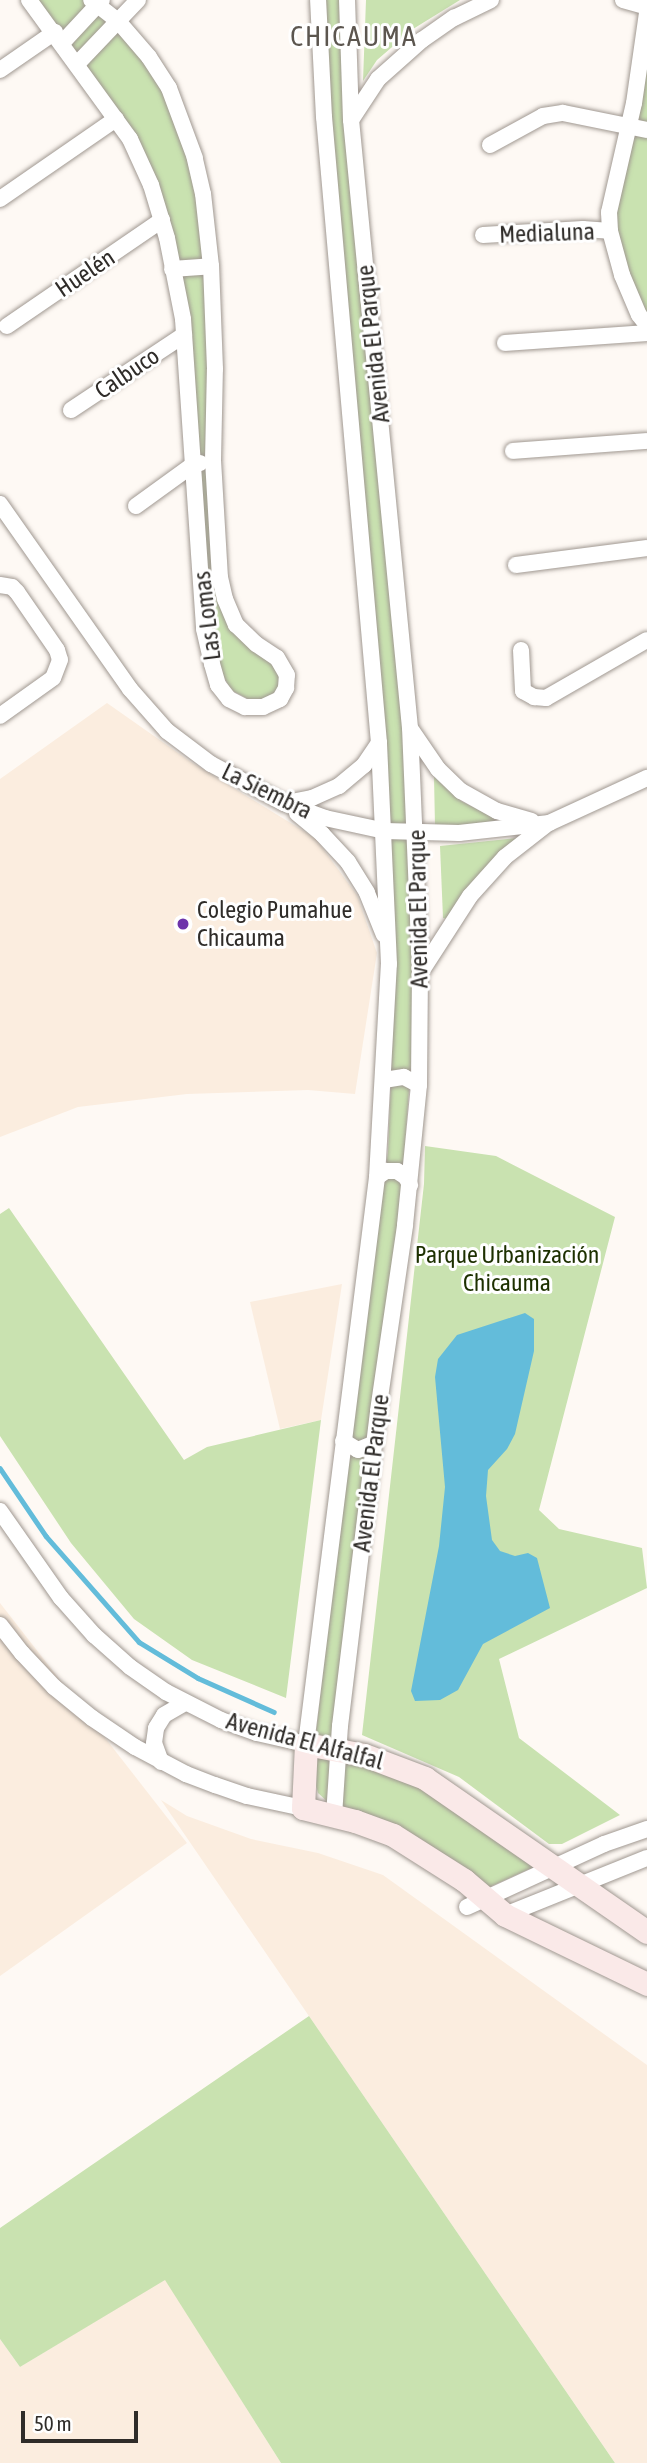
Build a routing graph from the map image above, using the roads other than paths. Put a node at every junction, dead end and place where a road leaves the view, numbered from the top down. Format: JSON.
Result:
{"nodes":[{"id":1,"x":29,"y":0,"type":"edge"},
{"id":2,"x":138,"y":0,"type":"edge"},
{"id":3,"x":318,"y":0,"type":"edge"},
{"id":4,"x":346,"y":0,"type":"edge"},
{"id":5,"x":491,"y":0,"type":"edge"},
{"id":6,"x":623,"y":0,"type":"edge"},
{"id":7,"x":97,"y":1,"type":"edge"},
{"id":8,"x":647,"y":7,"type":"edge"},
{"id":9,"x":647,"y":13,"type":"edge"},
{"id":10,"x":118,"y":21,"type":"junction"},
{"id":11,"x":59,"y":37,"type":"junction"},
{"id":12,"x":78,"y":63,"type":"junction"},
{"id":13,"x":0,"y":70,"type":"edge"},
{"id":14,"x":116,"y":119,"type":"junction"},
{"id":15,"x":351,"y":120,"type":"junction"},
{"id":16,"x":628,"y":128,"type":"junction"},
{"id":17,"x":647,"y":130,"type":"edge"},
{"id":18,"x":490,"y":145,"type":"dead end"},
{"id":19,"x":0,"y":199,"type":"edge"},
{"id":20,"x":162,"y":220,"type":"junction"},
{"id":21,"x":610,"y":231,"type":"junction"},
{"id":22,"x":483,"y":235,"type":"dead end"},
{"id":23,"x":211,"y":266,"type":"junction"},
{"id":24,"x":172,"y":269,"type":"junction"},
{"id":25,"x":647,"y":325,"type":"edge"},
{"id":26,"x":7,"y":326,"type":"dead end"},
{"id":27,"x":647,"y":333,"type":"edge"},
{"id":28,"x":184,"y":335,"type":"junction"},
{"id":29,"x":505,"y":343,"type":"dead end"},
{"id":30,"x":71,"y":410,"type":"dead end"},
{"id":31,"x":647,"y":441,"type":"edge"},
{"id":32,"x":513,"y":451,"type":"dead end"},
{"id":33,"x":213,"y":461,"type":"junction"},
{"id":34,"x":194,"y":464,"type":"junction"},
{"id":35,"x":0,"y":504,"type":"edge"},
{"id":36,"x":136,"y":506,"type":"dead end"},
{"id":37,"x":647,"y":548,"type":"edge"},
{"id":38,"x":516,"y":565,"type":"dead end"},
{"id":39,"x":0,"y":585,"type":"edge"},
{"id":40,"x":647,"y":640,"type":"edge"},
{"id":41,"x":521,"y":650,"type":"dead end"},
{"id":42,"x":0,"y":716,"type":"edge"},
{"id":43,"x":410,"y":728,"type":"junction"},
{"id":44,"x":379,"y":743,"type":"junction"},
{"id":45,"x":647,"y":778,"type":"edge"},
{"id":46,"x":284,"y":803,"type":"junction"},
{"id":47,"x":549,"y":823,"type":"junction"},
{"id":48,"x":385,"y":831,"type":"junction"},
{"id":49,"x":416,"y":833,"type":"junction"},
{"id":50,"x":388,"y":948,"type":"junction"},
{"id":51,"x":420,"y":975,"type":"junction"},
{"id":52,"x":384,"y":1080,"type":"junction"},
{"id":53,"x":419,"y":1085,"type":"junction"},
{"id":54,"x":377,"y":1177,"type":"junction"},
{"id":55,"x":410,"y":1185,"type":"junction"},
{"id":56,"x":343,"y":1441,"type":"junction"},
{"id":57,"x":373,"y":1444,"type":"junction"},
{"id":58,"x":0,"y":1511,"type":"edge"},
{"id":59,"x":0,"y":1625,"type":"edge"},
{"id":60,"x":185,"y":1703,"type":"junction"},
{"id":61,"x":306,"y":1744,"type":"junction"},
{"id":62,"x":338,"y":1749,"type":"junction"},
{"id":63,"x":161,"y":1762,"type":"junction"},
{"id":64,"x":303,"y":1808,"type":"junction"},
{"id":65,"x":334,"y":1816,"type":"junction"},
{"id":66,"x":647,"y":1829,"type":"edge"},
{"id":67,"x":647,"y":1858,"type":"edge"},
{"id":68,"x":556,"y":1866,"type":"junction"},
{"id":69,"x":582,"y":1885,"type":"junction"},
{"id":70,"x":477,"y":1903,"type":"junction"},
{"id":71,"x":505,"y":1915,"type":"junction"},
{"id":72,"x":647,"y":1932,"type":"edge"},
{"id":73,"x":647,"y":1984,"type":"edge"}],
"edges":[{"from":1,"to":11,"type":"street","name":"Las Lomas"},
{"from":2,"to":10,"type":"street"},
{"from":3,"to":44,"type":"street","name":"Avenida El Parque"},
{"from":4,"to":15,"type":"street","name":"Avenida El Parque"},
{"from":5,"to":15,"type":"street"},
{"from":6,"to":8,"type":"street"},
{"from":7,"to":10,"type":"street","name":"Las Lomas"},
{"from":7,"to":11,"type":"street","name":"Las Lomas"},
{"from":9,"to":16,"type":"street"},
{"from":10,"to":12,"type":"street"},
{"from":10,"to":23,"type":"street","name":"Las Lomas"},
{"from":11,"to":12,"type":"street","name":"Las Lomas"},
{"from":11,"to":13,"type":"street"},
{"from":12,"to":14,"type":"street","name":"Las Lomas"},
{"from":14,"to":19,"type":"street"},
{"from":14,"to":20,"type":"street","name":"Las Lomas"},
{"from":15,"to":43,"type":"street","name":"Avenida El Parque"},
{"from":16,"to":17,"type":"street"},
{"from":16,"to":18,"type":"street"},
{"from":16,"to":21,"type":"street"},
{"from":20,"to":24,"type":"street","name":"Las Lomas"},
{"from":20,"to":26,"type":"street","name":"Huelén"},
{"from":21,"to":22,"type":"street","name":"Medialuna"},
{"from":21,"to":25,"type":"street"},
{"from":23,"to":24,"type":"street"},
{"from":23,"to":33,"type":"street","name":"Las Lomas"},
{"from":24,"to":28,"type":"street","name":"Las Lomas"},
{"from":27,"to":29,"type":"street"},
{"from":28,"to":30,"type":"street","name":"Calbuco"},
{"from":28,"to":34,"type":"street","name":"Las Lomas"},
{"from":31,"to":32,"type":"street"},
{"from":33,"to":34,"type":"street"},
{"from":33,"to":34,"type":"street","name":"Las Lomas"},
{"from":34,"to":36,"type":"street"},
{"from":35,"to":46,"type":"street","name":"La Siembra"},
{"from":37,"to":38,"type":"street"},
{"from":39,"to":42,"type":"street"},
{"from":40,"to":41,"type":"street"},
{"from":43,"to":47,"type":"street"},
{"from":43,"to":49,"type":"street","name":"Avenida El Parque"},
{"from":44,"to":46,"type":"street"},
{"from":44,"to":48,"type":"street","name":"Avenida El Parque"},
{"from":45,"to":47,"type":"street","name":"La Siembra"},
{"from":46,"to":48,"type":"street","name":"La Siembra"},
{"from":46,"to":50,"type":"street"},
{"from":47,"to":49,"type":"street","name":"La Siembra"},
{"from":47,"to":51,"type":"street"},
{"from":48,"to":49,"type":"street","name":"La Siembra"},
{"from":48,"to":50,"type":"street","name":"Avenida El Parque"},
{"from":49,"to":51,"type":"street","name":"Avenida El Parque"},
{"from":50,"to":52,"type":"street","name":"Avenida El Parque"},
{"from":51,"to":53,"type":"street","name":"Avenida El Parque"},
{"from":52,"to":53,"type":"street"},
{"from":52,"to":54,"type":"street","name":"Avenida El Parque"},
{"from":53,"to":55,"type":"street","name":"Avenida El Parque"},
{"from":54,"to":55,"type":"street"},
{"from":54,"to":56,"type":"street","name":"Avenida El Parque"},
{"from":55,"to":57,"type":"street","name":"Avenida El Parque"},
{"from":56,"to":57,"type":"street"},
{"from":56,"to":61,"type":"street","name":"Avenida El Parque"},
{"from":57,"to":62,"type":"street","name":"Avenida El Parque"},
{"from":58,"to":60,"type":"street","name":"Avenida El Alfalfal"},
{"from":59,"to":63,"type":"street"},
{"from":60,"to":61,"type":"street","name":"Avenida El Alfalfal"},
{"from":60,"to":63,"type":"street"},
{"from":61,"to":62,"type":"street","name":"Avenida El Alfalfal"},
{"from":61,"to":64,"type":"street"},
{"from":62,"to":65,"type":"street","name":"Avenida El Parque"},
{"from":62,"to":68,"type":"street","name":"Avenida El Alfalfal"},
{"from":63,"to":64,"type":"street"},
{"from":64,"to":65,"type":"street"},
{"from":65,"to":70,"type":"street"},
{"from":66,"to":68,"type":"street"},
{"from":67,"to":69,"type":"street"},
{"from":68,"to":69,"type":"street","name":"Avenida El Alfalfal"},
{"from":68,"to":70,"type":"street"},
{"from":69,"to":71,"type":"street"},
{"from":69,"to":72,"type":"street","name":"Avenida El Alfalfal"},
{"from":70,"to":71,"type":"street"},
{"from":71,"to":73,"type":"street"}]}
